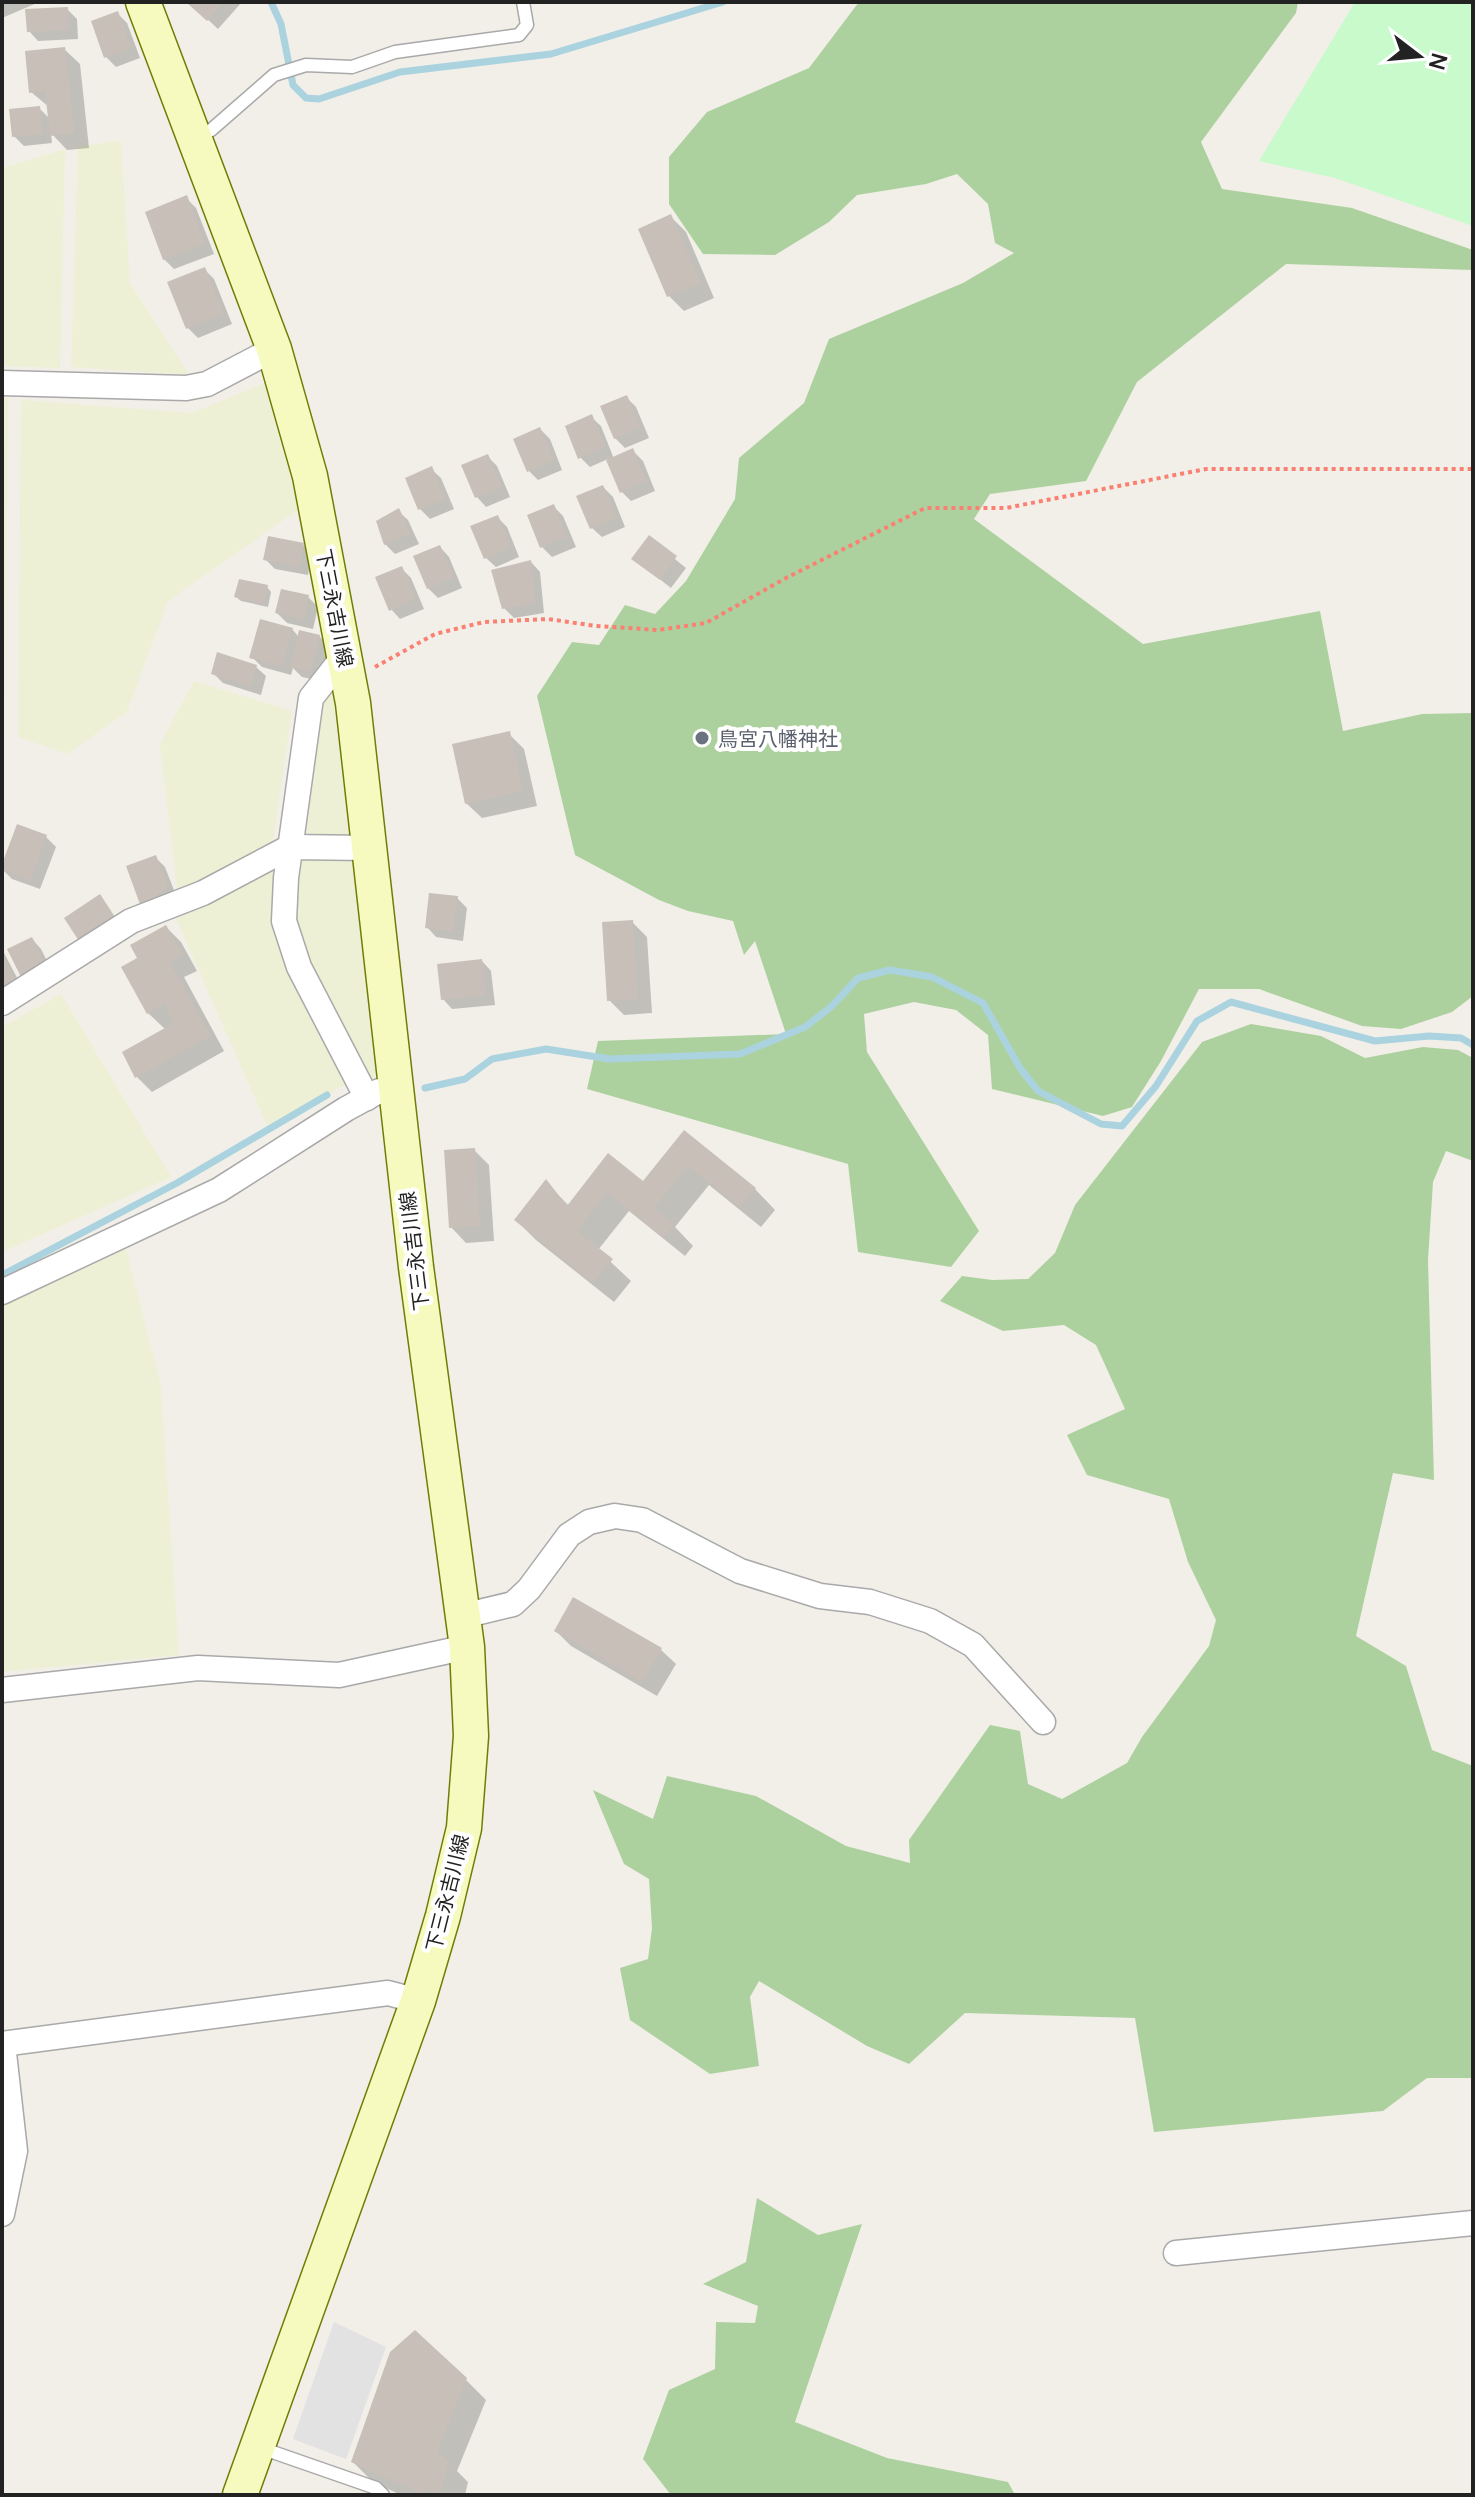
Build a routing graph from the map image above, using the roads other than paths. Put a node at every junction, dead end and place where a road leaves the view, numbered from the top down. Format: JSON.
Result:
{"nodes":[{"id":1,"x":143,"y":2,"type":"edge"},
{"id":2,"x":523,"y":2,"type":"edge"},
{"id":3,"x":195,"y":139,"type":"junction"},
{"id":4,"x":274,"y":349,"type":"junction"},
{"id":5,"x":2,"y":383,"type":"edge"},
{"id":6,"x":346,"y":668,"type":"junction"},
{"id":7,"x":290,"y":847,"type":"junction"},
{"id":8,"x":369,"y":848,"type":"junction"},
{"id":9,"x":2,"y":1003,"type":"edge"},
{"id":10,"x":382,"y":1090,"type":"junction"},
{"id":11,"x":2,"y":1292,"type":"edge"},
{"id":12,"x":465,"y":1632,"type":"junction"},
{"id":13,"x":2,"y":1690,"type":"edge"},
{"id":14,"x":1043,"y":1722,"type":"dead end"},
{"id":15,"x":418,"y":2001,"type":"junction"},
{"id":16,"x":3,"y":2044,"type":"edge"},
{"id":17,"x":2,"y":2214,"type":"edge"},
{"id":18,"x":1473,"y":2223,"type":"edge"},
{"id":19,"x":1176,"y":2253,"type":"dead end"},
{"id":20,"x":258,"y":2447,"type":"junction"},
{"id":21,"x":240,"y":2495,"type":"edge"},
{"id":22,"x":383,"y":2495,"type":"edge"}],
"edges":[{"from":1,"to":3,"type":"main road","name":"下三永吉川線"},
{"from":2,"to":3,"type":"lane"},
{"from":3,"to":4,"type":"main road","name":"下三永吉川線"},
{"from":4,"to":5,"type":"street"},
{"from":4,"to":6,"type":"main road","name":"下三永吉川線"},
{"from":6,"to":7,"type":"street"},
{"from":6,"to":8,"type":"main road","name":"下三永吉川線"},
{"from":7,"to":8,"type":"street"},
{"from":7,"to":9,"type":"street"},
{"from":7,"to":10,"type":"street"},
{"from":8,"to":10,"type":"main road","name":"下三永吉川線"},
{"from":10,"to":11,"type":"street"},
{"from":10,"to":12,"type":"main road","name":"下三永吉川線"},
{"from":12,"to":13,"type":"street"},
{"from":12,"to":14,"type":"street"},
{"from":12,"to":15,"type":"main road","name":"下三永吉川線"},
{"from":15,"to":16,"type":"street"},
{"from":15,"to":20,"type":"main road","name":"下三永吉川線"},
{"from":16,"to":17,"type":"street"},
{"from":18,"to":19,"type":"street"},
{"from":20,"to":21,"type":"main road","name":"下三永吉川線"},
{"from":20,"to":22,"type":"lane"}]}
